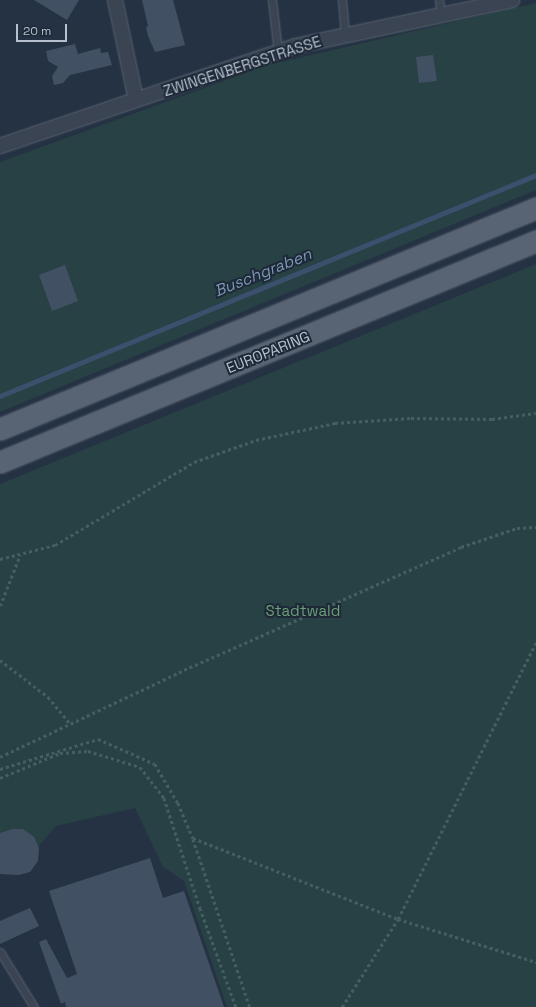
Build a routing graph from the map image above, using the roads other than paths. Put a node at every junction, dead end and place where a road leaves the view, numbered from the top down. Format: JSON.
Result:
{"nodes":[{"id":1,"x":115,"y":0,"type":"edge"},
{"id":2,"x":272,"y":0,"type":"edge"},
{"id":3,"x":342,"y":0,"type":"edge"},
{"id":4,"x":439,"y":0,"type":"edge"},
{"id":5,"x":512,"y":0,"type":"edge"},
{"id":6,"x":484,"y":3,"type":"edge"},
{"id":7,"x":441,"y":15,"type":"junction"},
{"id":8,"x":344,"y":35,"type":"junction"},
{"id":9,"x":278,"y":52,"type":"junction"},
{"id":10,"x":136,"y":100,"type":"junction"},
{"id":11,"x":0,"y":146,"type":"edge"},
{"id":12,"x":536,"y":208,"type":"edge"},
{"id":13,"x":536,"y":241,"type":"edge"},
{"id":14,"x":0,"y":429,"type":"edge"},
{"id":15,"x":0,"y":462,"type":"edge"},
{"id":16,"x":0,"y":952,"type":"edge"},
{"id":17,"x":34,"y":1007,"type":"edge"}],
"edges":[{"from":1,"to":10,"type":"street"},
{"from":2,"to":9,"type":"lane"},
{"from":3,"to":8,"type":"lane"},
{"from":4,"to":7,"type":"lane"},
{"from":5,"to":6,"type":"street","name":"ZWINGENBERGSTRASSE"},
{"from":6,"to":7,"type":"street","name":"ZWINGENBERGSTRASSE"},
{"from":7,"to":8,"type":"street","name":"ZWINGENBERGSTRASSE"},
{"from":8,"to":9,"type":"street","name":"ZWINGENBERGSTRASSE"},
{"from":9,"to":10,"type":"street","name":"ZWINGENBERGSTRASSE"},
{"from":10,"to":11,"type":"street","name":"ZWINGENBERGSTRASSE"},
{"from":12,"to":14,"type":"main road","name":"EUROPARING"},
{"from":13,"to":15,"type":"main road","name":"EUROPARING"},
{"from":16,"to":17,"type":"lane"}]}
